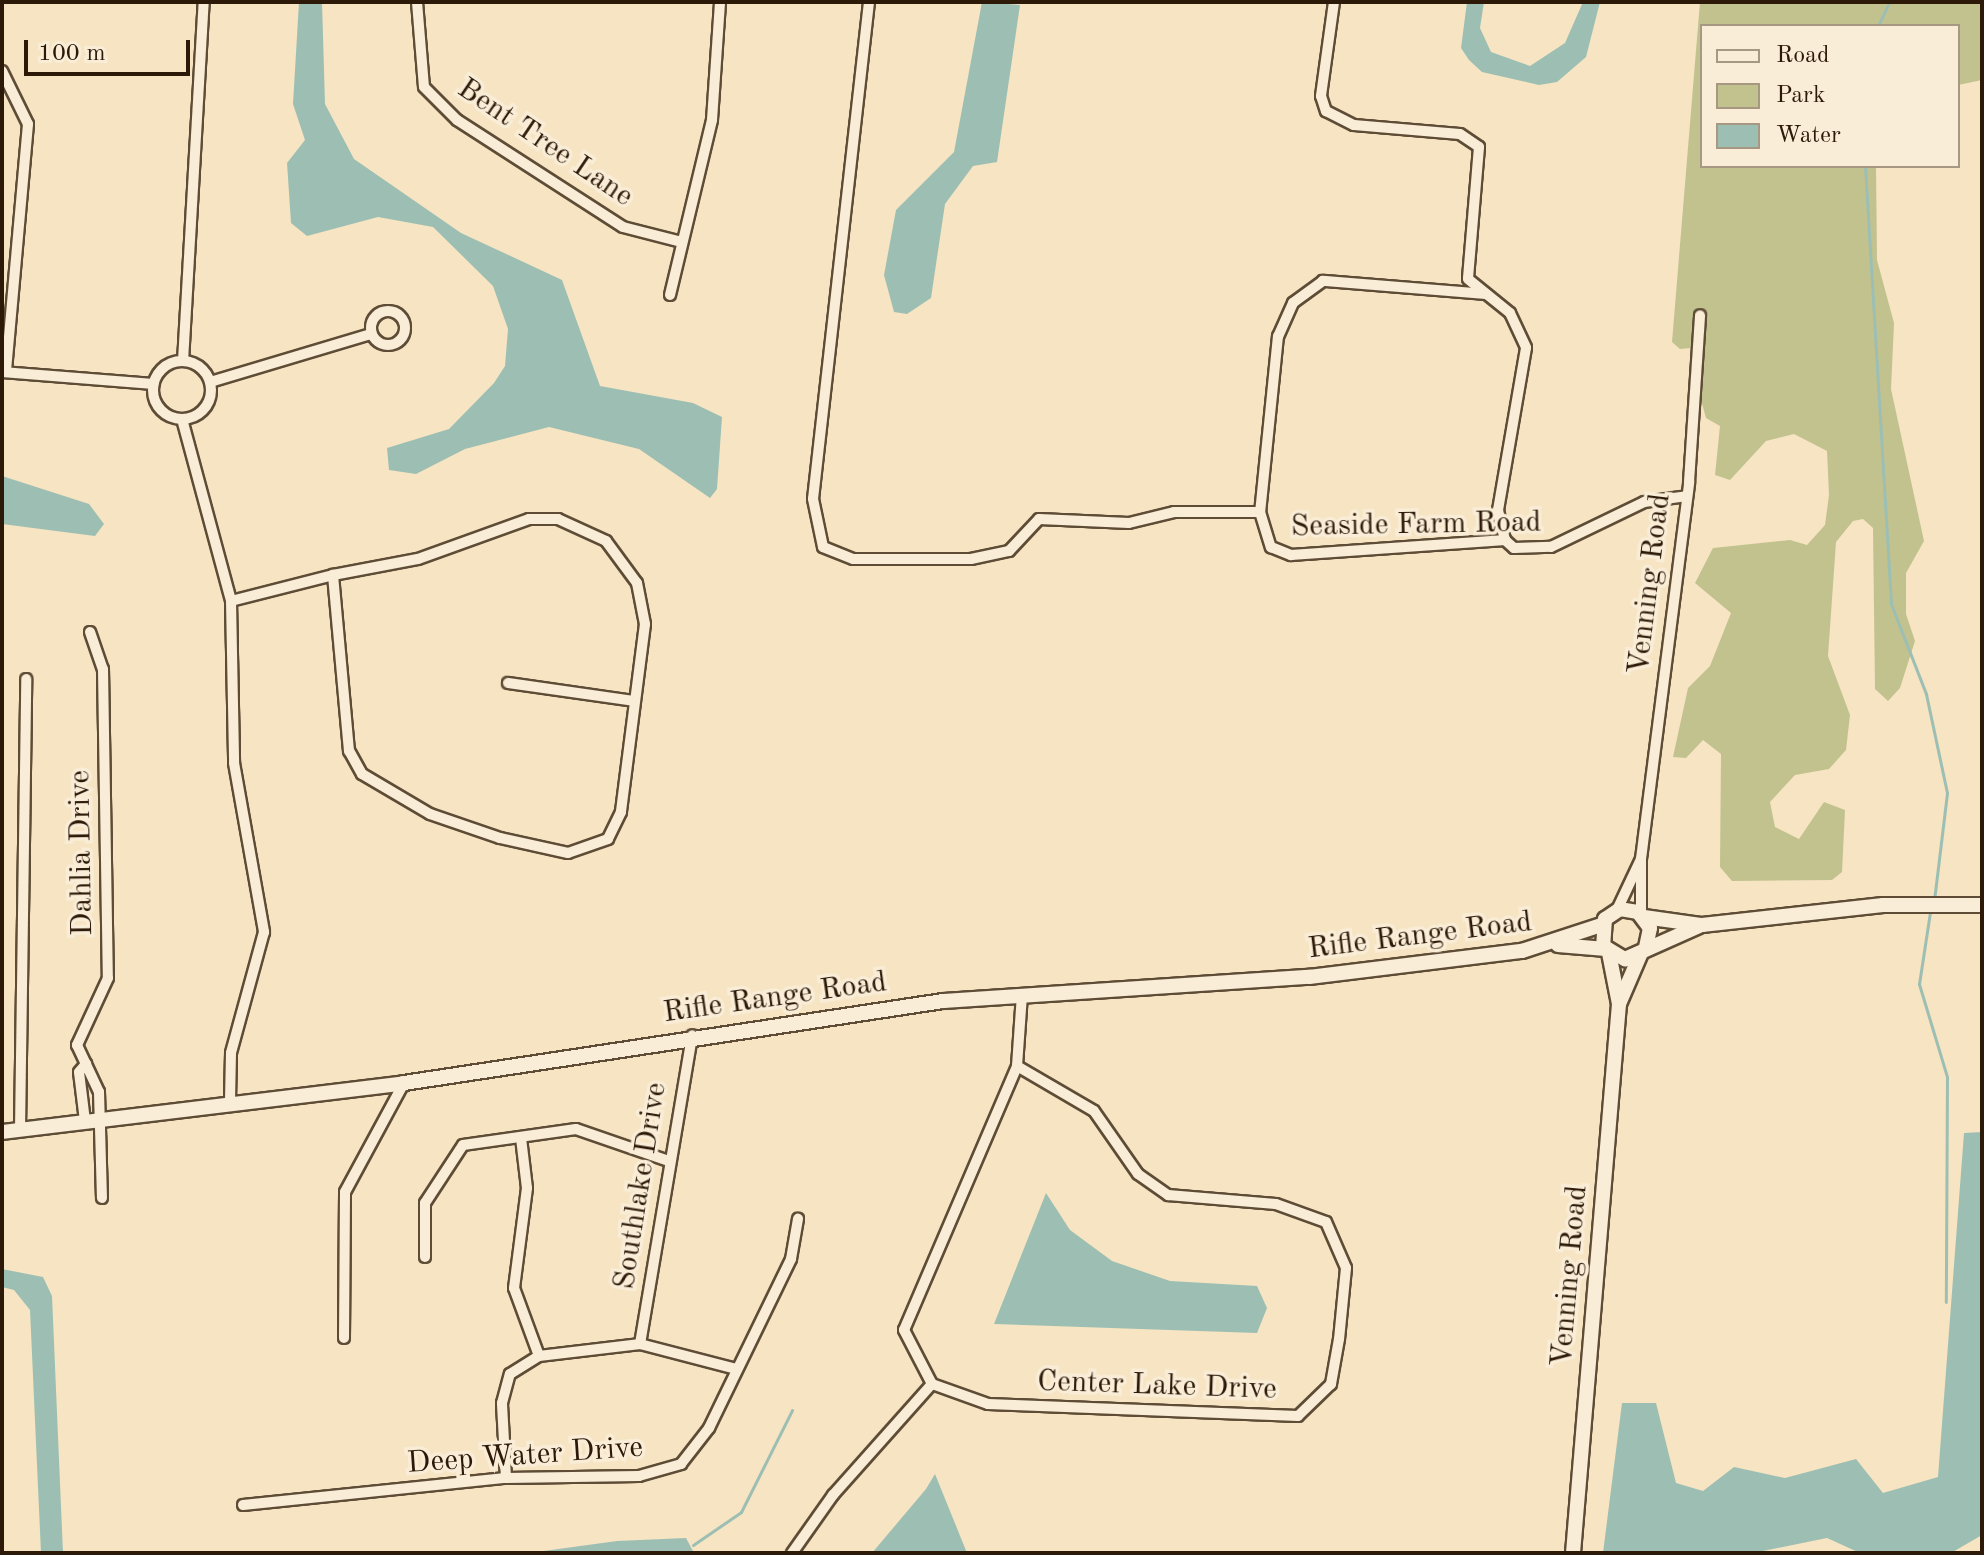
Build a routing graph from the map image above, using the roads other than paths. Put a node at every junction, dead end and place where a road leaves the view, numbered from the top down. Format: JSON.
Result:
{"nodes":[{"id":1,"x":204,"y":2,"type":"edge"},
{"id":2,"x":417,"y":2,"type":"edge"},
{"id":3,"x":720,"y":2,"type":"edge"},
{"id":4,"x":869,"y":2,"type":"edge"},
{"id":5,"x":1334,"y":2,"type":"edge"},
{"id":6,"x":2,"y":71,"type":"edge"},
{"id":7,"x":678,"y":241,"type":"junction"},
{"id":8,"x":1486,"y":294,"type":"junction"},
{"id":9,"x":670,"y":295,"type":"dead end"},
{"id":10,"x":1700,"y":315,"type":"dead end"},
{"id":11,"x":371,"y":334,"type":"dead end"},
{"id":12,"x":183,"y":361,"type":"junction"},
{"id":13,"x":4,"y":372,"type":"edge"},
{"id":14,"x":210,"y":382,"type":"junction"},
{"id":15,"x":154,"y":384,"type":"junction"},
{"id":16,"x":182,"y":419,"type":"junction"},
{"id":17,"x":1687,"y":496,"type":"junction"},
{"id":18,"x":1260,"y":512,"type":"junction"},
{"id":19,"x":1505,"y":540,"type":"junction"},
{"id":20,"x":333,"y":575,"type":"junction"},
{"id":21,"x":231,"y":601,"type":"junction"},
{"id":22,"x":90,"y":632,"type":"dead end"},
{"id":23,"x":26,"y":679,"type":"dead end"},
{"id":24,"x":508,"y":683,"type":"dead end"},
{"id":25,"x":634,"y":701,"type":"junction"},
{"id":26,"x":1641,"y":859,"type":"junction"},
{"id":27,"x":1982,"y":905,"type":"edge"},
{"id":28,"x":1617,"y":910,"type":"junction"},
{"id":29,"x":1643,"y":916,"type":"junction"},
{"id":30,"x":1601,"y":925,"type":"junction"},
{"id":31,"x":1702,"y":925,"type":"junction"},
{"id":32,"x":1558,"y":945,"type":"junction"},
{"id":33,"x":1644,"y":950,"type":"junction"},
{"id":34,"x":1607,"y":951,"type":"junction"},
{"id":35,"x":1022,"y":994,"type":"junction"},
{"id":36,"x":1619,"y":1004,"type":"junction"},
{"id":37,"x":692,"y":1035,"type":"junction"},
{"id":38,"x":86,"y":1064,"type":"junction"},
{"id":39,"x":1017,"y":1066,"type":"junction"},
{"id":40,"x":404,"y":1083,"type":"junction"},
{"id":41,"x":230,"y":1099,"type":"junction"},
{"id":42,"x":102,"y":1119,"type":"junction"},
{"id":43,"x":85,"y":1121,"type":"junction"},
{"id":44,"x":20,"y":1130,"type":"junction"},
{"id":45,"x":2,"y":1132,"type":"edge"},
{"id":46,"x":521,"y":1138,"type":"junction"},
{"id":47,"x":666,"y":1160,"type":"junction"},
{"id":48,"x":102,"y":1198,"type":"dead end"},
{"id":49,"x":798,"y":1219,"type":"dead end"},
{"id":50,"x":425,"y":1257,"type":"dead end"},
{"id":51,"x":344,"y":1338,"type":"dead end"},
{"id":52,"x":640,"y":1344,"type":"junction"},
{"id":53,"x":539,"y":1356,"type":"junction"},
{"id":54,"x":736,"y":1369,"type":"junction"},
{"id":55,"x":932,"y":1384,"type":"junction"},
{"id":56,"x":506,"y":1478,"type":"junction"},
{"id":57,"x":243,"y":1505,"type":"dead end"},
{"id":58,"x":792,"y":1553,"type":"edge"},
{"id":59,"x":1573,"y":1553,"type":"edge"}],
"edges":[{"from":1,"to":12,"type":"street"},
{"from":2,"to":7,"type":"street","name":"Bent Tree Lane"},
{"from":3,"to":7,"type":"street"},
{"from":4,"to":18,"type":"street","name":"Seaside Farm Road"},
{"from":5,"to":8,"type":"street"},
{"from":6,"to":13,"type":"street"},
{"from":7,"to":9,"type":"street"},
{"from":8,"to":18,"type":"street","name":"Seaside Farm Road"},
{"from":8,"to":19,"type":"street"},
{"from":10,"to":17,"type":"street","name":"Venning Road"},
{"from":11,"to":14,"type":"street"},
{"from":12,"to":14,"type":"street"},
{"from":12,"to":15,"type":"street"},
{"from":13,"to":15,"type":"street"},
{"from":14,"to":16,"type":"street"},
{"from":15,"to":16,"type":"street"},
{"from":16,"to":21,"type":"street"},
{"from":17,"to":19,"type":"street","name":"Seaside Farm Road"},
{"from":17,"to":26,"type":"street","name":"Venning Road"},
{"from":18,"to":19,"type":"street","name":"Seaside Farm Road"},
{"from":20,"to":21,"type":"street"},
{"from":20,"to":25,"type":"street"},
{"from":20,"to":25,"type":"street"},
{"from":21,"to":41,"type":"street"},
{"from":22,"to":38,"type":"street","name":"Dahlia Drive"},
{"from":23,"to":44,"type":"street"},
{"from":24,"to":25,"type":"street"},
{"from":26,"to":28,"type":"street","name":"Venning Road"},
{"from":26,"to":29,"type":"street","name":"Venning Road"},
{"from":27,"to":31,"type":"main road"},
{"from":28,"to":29,"type":"main road"},
{"from":28,"to":30,"type":"main road"},
{"from":29,"to":31,"type":"main road"},
{"from":29,"to":33,"type":"main road"},
{"from":30,"to":32,"type":"main road","name":"Rifle Range Road"},
{"from":30,"to":34,"type":"main road"},
{"from":31,"to":33,"type":"main road"},
{"from":32,"to":34,"type":"main road","name":"Rifle Range Road"},
{"from":32,"to":35,"type":"main road","name":"Rifle Range Road"},
{"from":33,"to":34,"type":"main road"},
{"from":33,"to":36,"type":"main road","name":"Venning Road"},
{"from":34,"to":36,"type":"main road","name":"Venning Road"},
{"from":35,"to":37,"type":"main road","name":"Rifle Range Road"},
{"from":35,"to":39,"type":"street"},
{"from":36,"to":59,"type":"main road","name":"Venning Road"},
{"from":37,"to":40,"type":"main road","name":"Rifle Range Road"},
{"from":37,"to":47,"type":"street","name":"Southlake Drive"},
{"from":38,"to":42,"type":"street","name":"Dahlia Drive"},
{"from":38,"to":43,"type":"street","name":"Dahlia Drive"},
{"from":39,"to":55,"type":"street"},
{"from":39,"to":55,"type":"street","name":"Center Lake Drive"},
{"from":40,"to":41,"type":"main road","name":"Rifle Range Road"},
{"from":40,"to":51,"type":"street"},
{"from":41,"to":42,"type":"main road","name":"Rifle Range Road"},
{"from":42,"to":43,"type":"main road","name":"Rifle Range Road"},
{"from":42,"to":48,"type":"street","name":"Dahlia Drive"},
{"from":43,"to":44,"type":"main road","name":"Rifle Range Road"},
{"from":44,"to":45,"type":"main road","name":"Rifle Range Road"},
{"from":46,"to":47,"type":"street"},
{"from":46,"to":50,"type":"street"},
{"from":46,"to":53,"type":"street"},
{"from":47,"to":52,"type":"street","name":"Southlake Drive"},
{"from":49,"to":54,"type":"street","name":"Deep Water Drive"},
{"from":52,"to":53,"type":"street"},
{"from":52,"to":54,"type":"street"},
{"from":53,"to":56,"type":"street"},
{"from":54,"to":56,"type":"street","name":"Deep Water Drive"},
{"from":55,"to":58,"type":"street"},
{"from":56,"to":57,"type":"street","name":"Deep Water Drive"}]}
